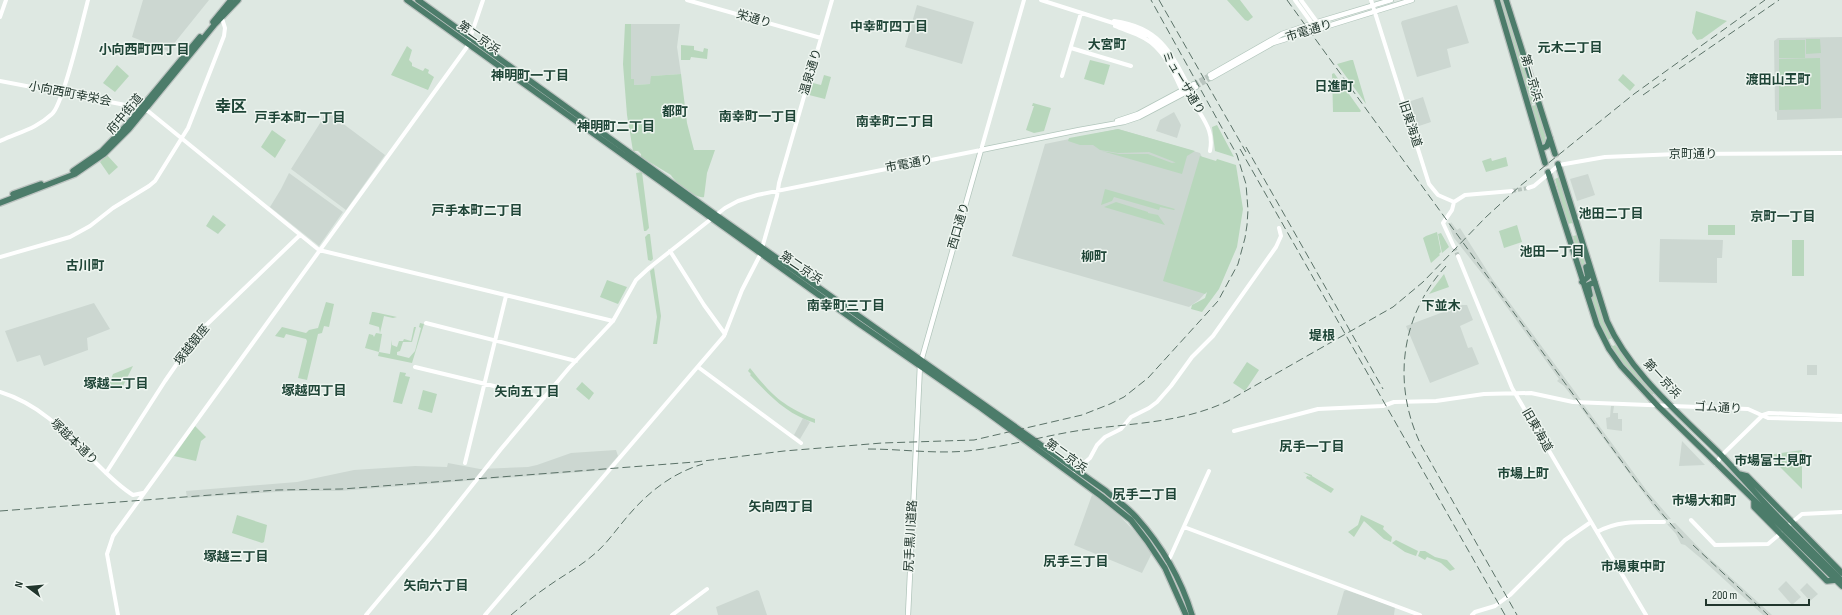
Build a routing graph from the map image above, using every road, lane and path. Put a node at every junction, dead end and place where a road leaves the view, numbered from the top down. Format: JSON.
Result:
{"nodes":[{"id":1,"x":6,"y":0,"type":"edge"},
{"id":2,"x":88,"y":0,"type":"edge"},
{"id":3,"x":231,"y":0,"type":"edge"},
{"id":4,"x":238,"y":0,"type":"edge"},
{"id":5,"x":407,"y":0,"type":"edge"},
{"id":6,"x":418,"y":0,"type":"edge"},
{"id":7,"x":483,"y":0,"type":"edge"},
{"id":8,"x":687,"y":0,"type":"edge"},
{"id":9,"x":832,"y":0,"type":"edge"},
{"id":10,"x":1024,"y":0,"type":"edge"},
{"id":11,"x":1041,"y":0,"type":"edge"},
{"id":12,"x":1295,"y":0,"type":"edge"},
{"id":13,"x":1301,"y":0,"type":"edge"},
{"id":14,"x":1371,"y":0,"type":"edge"},
{"id":15,"x":1391,"y":0,"type":"edge"},
{"id":16,"x":1412,"y":0,"type":"edge"},
{"id":17,"x":1497,"y":0,"type":"edge"},
{"id":18,"x":1506,"y":0,"type":"edge"},
{"id":19,"x":1373,"y":9,"type":"junction"},
{"id":20,"x":1081,"y":13,"type":"junction"},
{"id":21,"x":221,"y":15,"type":"junction"},
{"id":22,"x":0,"y":17,"type":"edge"},
{"id":23,"x":1100,"y":18,"type":"junction"},
{"id":24,"x":1311,"y":23,"type":"junction"},
{"id":25,"x":1316,"y":29,"type":"junction"},
{"id":26,"x":471,"y":38,"type":"junction"},
{"id":27,"x":821,"y":38,"type":"junction"},
{"id":28,"x":469,"y":44,"type":"junction"},
{"id":29,"x":1071,"y":48,"type":"junction"},
{"id":30,"x":1131,"y":66,"type":"dead end"},
{"id":31,"x":1062,"y":76,"type":"dead end"},
{"id":32,"x":0,"y":81,"type":"edge"},
{"id":33,"x":1189,"y":87,"type":"junction"},
{"id":34,"x":1182,"y":91,"type":"junction"},
{"id":35,"x":62,"y":93,"type":"junction"},
{"id":36,"x":143,"y":109,"type":"junction"},
{"id":37,"x":1110,"y":124,"type":"junction"},
{"id":38,"x":1550,"y":138,"type":"junction"},
{"id":39,"x":181,"y":139,"type":"junction"},
{"id":40,"x":0,"y":141,"type":"edge"},
{"id":41,"x":1541,"y":149,"type":"junction"},
{"id":42,"x":982,"y":150,"type":"junction"},
{"id":43,"x":1210,"y":151,"type":"dead end"},
{"id":44,"x":1842,"y":153,"type":"edge"},
{"id":45,"x":1555,"y":154,"type":"dead end"},
{"id":46,"x":1545,"y":163,"type":"dead end"},
{"id":47,"x":1559,"y":164,"type":"junction"},
{"id":48,"x":1549,"y":173,"type":"junction"},
{"id":49,"x":1528,"y":188,"type":"tunnel mouth"},
{"id":50,"x":778,"y":191,"type":"junction"},
{"id":51,"x":1512,"y":191,"type":"tunnel mouth"},
{"id":52,"x":0,"y":199,"type":"edge"},
{"id":53,"x":1454,"y":202,"type":"junction"},
{"id":54,"x":0,"y":203,"type":"edge"},
{"id":55,"x":714,"y":216,"type":"junction"},
{"id":56,"x":1280,"y":228,"type":"dead end"},
{"id":57,"x":300,"y":234,"type":"junction"},
{"id":58,"x":1580,"y":235,"type":"junction"},
{"id":59,"x":762,"y":247,"type":"junction"},
{"id":60,"x":1454,"y":247,"type":"tunnel mouth"},
{"id":61,"x":319,"y":250,"type":"junction"},
{"id":62,"x":670,"y":251,"type":"junction"},
{"id":63,"x":760,"y":253,"type":"junction"},
{"id":64,"x":1458,"y":256,"type":"tunnel mouth"},
{"id":65,"x":0,"y":257,"type":"edge"},
{"id":66,"x":800,"y":277,"type":"junction"},
{"id":67,"x":1582,"y":282,"type":"junction"},
{"id":68,"x":1595,"y":282,"type":"junction"},
{"id":69,"x":506,"y":296,"type":"junction"},
{"id":70,"x":613,"y":321,"type":"junction"},
{"id":71,"x":426,"y":323,"type":"dead end"},
{"id":72,"x":1597,"y":325,"type":"junction"},
{"id":73,"x":725,"y":334,"type":"junction"},
{"id":74,"x":495,"y":340,"type":"junction"},
{"id":75,"x":921,"y":359,"type":"junction"},
{"id":76,"x":576,"y":360,"type":"junction"},
{"id":77,"x":920,"y":366,"type":"junction"},
{"id":78,"x":415,"y":367,"type":"dead end"},
{"id":79,"x":698,"y":367,"type":"junction"},
{"id":80,"x":484,"y":384,"type":"junction"},
{"id":81,"x":0,"y":392,"type":"edge"},
{"id":82,"x":1516,"y":394,"type":"junction"},
{"id":83,"x":544,"y":398,"type":"junction"},
{"id":84,"x":1657,"y":405,"type":"junction"},
{"id":85,"x":1672,"y":406,"type":"junction"},
{"id":86,"x":1763,"y":415,"type":"junction"},
{"id":87,"x":1842,"y":416,"type":"edge"},
{"id":88,"x":1842,"y":420,"type":"edge"},
{"id":89,"x":1234,"y":431,"type":"dead end"},
{"id":90,"x":801,"y":443,"type":"dead end"},
{"id":91,"x":914,"y":456,"type":"joint"},
{"id":92,"x":1721,"y":456,"type":"junction"},
{"id":93,"x":465,"y":463,"type":"dead end"},
{"id":94,"x":1716,"y":464,"type":"junction"},
{"id":95,"x":1209,"y":471,"type":"dead end"},
{"id":96,"x":106,"y":472,"type":"junction"},
{"id":97,"x":1074,"y":472,"type":"junction"},
{"id":98,"x":144,"y":493,"type":"junction"},
{"id":99,"x":1842,"y":512,"type":"edge"},
{"id":100,"x":1691,"y":520,"type":"dead end"},
{"id":101,"x":1591,"y":522,"type":"junction"},
{"id":102,"x":1664,"y":522,"type":"dead end"},
{"id":103,"x":1184,"y":527,"type":"junction"},
{"id":104,"x":1786,"y":528,"type":"junction"},
{"id":105,"x":1597,"y":532,"type":"junction"},
{"id":106,"x":1168,"y":562,"type":"junction"},
{"id":107,"x":1165,"y":568,"type":"junction"},
{"id":108,"x":1842,"y":573,"type":"edge"},
{"id":109,"x":1839,"y":580,"type":"edge"},
{"id":110,"x":1842,"y":586,"type":"edge"},
{"id":111,"x":707,"y":589,"type":"dead end"},
{"id":112,"x":118,"y":615,"type":"edge"},
{"id":113,"x":366,"y":615,"type":"edge"},
{"id":114,"x":485,"y":615,"type":"edge"},
{"id":115,"x":672,"y":615,"type":"edge"},
{"id":116,"x":908,"y":615,"type":"edge"},
{"id":117,"x":1186,"y":615,"type":"edge"},
{"id":118,"x":1192,"y":615,"type":"edge"},
{"id":119,"x":1420,"y":615,"type":"edge"},
{"id":120,"x":1472,"y":615,"type":"edge"},
{"id":121,"x":1646,"y":615,"type":"edge"}],
"edges":[{"from":1,"to":22,"type":"street"},
{"from":2,"to":35,"type":"street"},
{"from":3,"to":21,"type":"highway","name":"府中街道"},
{"from":4,"to":21,"type":"highway","name":"府中街道"},
{"from":5,"to":28,"type":"highway","name":"第二京浜"},
{"from":6,"to":26,"type":"highway","name":"第二京浜"},
{"from":7,"to":26,"type":"street"},
{"from":8,"to":27,"type":"street","name":"栄通り"},
{"from":9,"to":27,"type":"street","name":"温泉通り"},
{"from":10,"to":42,"type":"street","name":"西口通り"},
{"from":11,"to":20,"type":"street","name":"ミューザ通り"},
{"from":12,"to":24,"type":"street"},
{"from":13,"to":24,"type":"street"},
{"from":14,"to":19,"type":"street","name":"旧東海道"},
{"from":15,"to":19,"type":"main road","name":"市電通り"},
{"from":16,"to":19,"type":"main road","name":"市電通り"},
{"from":17,"to":41,"type":"highway","name":"第一京浜"},
{"from":18,"to":38,"type":"highway","name":"第一京浜"},
{"from":19,"to":24,"type":"main road","name":"市電通り"},
{"from":19,"to":25,"type":"main road","name":"市電通り"},
{"from":19,"to":53,"type":"street","name":"旧東海道"},
{"from":20,"to":23,"type":"street","name":"ミューザ通り"},
{"from":20,"to":29,"type":"street"},
{"from":21,"to":36,"type":"highway","name":"府中街道"},
{"from":21,"to":39,"type":"street"},
{"from":23,"to":33,"type":"street"},
{"from":23,"to":34,"type":"street"},
{"from":23,"to":43,"type":"street","name":"ミューザ通り","bridge":true},
{"from":24,"to":25,"type":"street"},
{"from":24,"to":25,"type":"main road","name":"市電通り"},
{"from":26,"to":28,"type":"street"},
{"from":26,"to":55,"type":"highway","name":"第二京浜"},
{"from":27,"to":50,"type":"street","name":"温泉通り"},
{"from":28,"to":55,"type":"highway","name":"第二京浜"},
{"from":28,"to":61,"type":"street"},
{"from":29,"to":30,"type":"street"},
{"from":29,"to":31,"type":"street"},
{"from":32,"to":35,"type":"street","name":"小向西町幸栄会"},
{"from":33,"to":34,"type":"main road","name":"市電通り"},
{"from":33,"to":37,"type":"main road","name":"市電通り"},
{"from":34,"to":37,"type":"main road","name":"市電通り"},
{"from":35,"to":36,"type":"street","name":"小向西町幸栄会"},
{"from":35,"to":40,"type":"street"},
{"from":36,"to":39,"type":"street"},
{"from":36,"to":52,"type":"highway","name":"府中街道"},
{"from":36,"to":54,"type":"highway","name":"府中街道"},
{"from":37,"to":42,"type":"main road","name":"市電通り"},
{"from":38,"to":41,"type":"highway"},
{"from":38,"to":45,"type":"highway","name":"第一京浜"},
{"from":39,"to":57,"type":"street"},
{"from":39,"to":65,"type":"street"},
{"from":41,"to":46,"type":"highway","name":"第一京浜"},
{"from":42,"to":50,"type":"street","name":"市電通り"},
{"from":42,"to":75,"type":"main road","name":"西口通り"},
{"from":44,"to":47,"type":"street","name":"京町通り"},
{"from":47,"to":48,"type":"street"},
{"from":47,"to":58,"type":"highway","name":"第一京浜"},
{"from":48,"to":49,"type":"street"},
{"from":48,"to":67,"type":"highway","name":"第一京浜"},
{"from":50,"to":55,"type":"street","name":"市電通り"},
{"from":50,"to":59,"type":"street","name":"温泉通り"},
{"from":51,"to":53,"type":"street"},
{"from":53,"to":60,"type":"street"},
{"from":55,"to":59,"type":"highway","name":"第二京浜"},
{"from":55,"to":62,"type":"street","name":"市電通り"},
{"from":55,"to":63,"type":"highway","name":"第二京浜"},
{"from":56,"to":97,"type":"street"},
{"from":57,"to":61,"type":"street"},
{"from":57,"to":96,"type":"street","name":"塚越銀座"},
{"from":58,"to":67,"type":"highway","name":"第一京浜"},
{"from":58,"to":68,"type":"highway","name":"第一京浜"},
{"from":59,"to":63,"type":"street","name":"温泉通り"},
{"from":59,"to":66,"type":"highway","name":"第二京浜"},
{"from":61,"to":69,"type":"street"},
{"from":61,"to":98,"type":"street"},
{"from":62,"to":70,"type":"street","name":"市電通り"},
{"from":62,"to":73,"type":"street"},
{"from":63,"to":66,"type":"highway","name":"第二京浜"},
{"from":63,"to":73,"type":"street","name":"温泉通り"},
{"from":64,"to":82,"type":"street","name":"旧東海道"},
{"from":66,"to":75,"type":"highway","name":"第二京浜"},
{"from":66,"to":77,"type":"highway","name":"第二京浜"},
{"from":67,"to":72,"type":"highway","name":"第一京浜"},
{"from":68,"to":72,"type":"highway","name":"第一京浜"},
{"from":68,"to":85,"type":"highway","name":"第一京浜"},
{"from":69,"to":70,"type":"street"},
{"from":69,"to":74,"type":"street"},
{"from":70,"to":76,"type":"street","name":"市電通り"},
{"from":71,"to":74,"type":"street"},
{"from":72,"to":84,"type":"highway","name":"第一京浜"},
{"from":73,"to":79,"type":"street","name":"温泉通り"},
{"from":74,"to":76,"type":"street"},
{"from":74,"to":80,"type":"street"},
{"from":75,"to":77,"type":"main road","name":"西口通り"},
{"from":75,"to":97,"type":"highway","name":"第二京浜"},
{"from":76,"to":83,"type":"street","name":"市電通り"},
{"from":77,"to":91,"type":"main road","name":"西口通り"},
{"from":77,"to":97,"type":"highway","name":"第二京浜"},
{"from":78,"to":80,"type":"street"},
{"from":79,"to":90,"type":"street"},
{"from":79,"to":114,"type":"street","name":"温泉通り"},
{"from":80,"to":83,"type":"street"},
{"from":80,"to":93,"type":"street"},
{"from":81,"to":96,"type":"street","name":"塚越本通り"},
{"from":82,"to":84,"type":"street","name":"ゴム通り"},
{"from":82,"to":89,"type":"street","name":"ゴム通り"},
{"from":82,"to":101,"type":"street","name":"旧東海道"},
{"from":83,"to":113,"type":"street","name":"市電通り"},
{"from":84,"to":85,"type":"street","name":"ゴム通り"},
{"from":84,"to":94,"type":"highway","name":"第一京浜"},
{"from":85,"to":86,"type":"street","name":"ゴム通り"},
{"from":85,"to":92,"type":"highway","name":"第一京浜"},
{"from":86,"to":87,"type":"street","name":"ゴム通り"},
{"from":86,"to":88,"type":"street","name":"ゴム通り"},
{"from":86,"to":92,"type":"street"},
{"from":91,"to":116,"type":"main road","name":"尻手黒川道路"},
{"from":92,"to":94,"type":"street"},
{"from":92,"to":104,"type":"highway","name":"第一京浜"},
{"from":94,"to":104,"type":"highway","name":"第一京浜"},
{"from":95,"to":103,"type":"street"},
{"from":96,"to":98,"type":"street","name":"塚越本通り"},
{"from":97,"to":106,"type":"highway","name":"第二京浜"},
{"from":97,"to":107,"type":"highway","name":"第二京浜"},
{"from":98,"to":112,"type":"street"},
{"from":99,"to":104,"type":"street"},
{"from":100,"to":104,"type":"street"},
{"from":101,"to":105,"type":"street","name":"旧東海道"},
{"from":101,"to":120,"type":"street"},
{"from":102,"to":105,"type":"street"},
{"from":103,"to":106,"type":"street"},
{"from":103,"to":119,"type":"street"},
{"from":104,"to":108,"type":"highway","name":"第一京浜"},
{"from":104,"to":109,"type":"highway","name":"第一京浜"},
{"from":104,"to":109,"type":"highway","name":"第一京浜"},
{"from":105,"to":121,"type":"street","name":"旧東海道"},
{"from":106,"to":107,"type":"street"},
{"from":106,"to":118,"type":"highway","name":"第二京浜"},
{"from":107,"to":117,"type":"highway","name":"第二京浜"},
{"from":109,"to":110,"type":"highway","name":"第一京浜"},
{"from":111,"to":115,"type":"street"}]}
